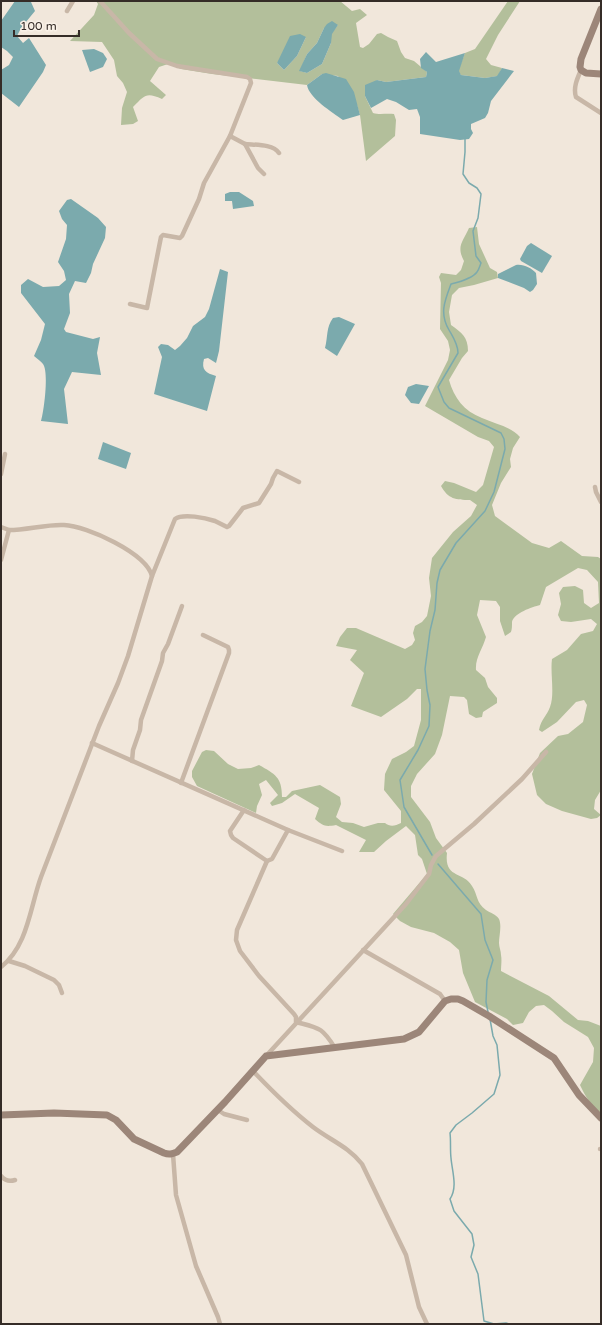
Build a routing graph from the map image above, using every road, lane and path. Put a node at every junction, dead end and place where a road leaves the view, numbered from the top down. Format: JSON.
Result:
{"nodes":[{"id":1,"x":73,"y":1,"type":"edge"},
{"id":2,"x":100,"y":1,"type":"edge"},
{"id":3,"x":601,"y":9,"type":"edge"},
{"id":4,"x":67,"y":11,"type":"dead end"},
{"id":5,"x":580,"y":70,"type":"junction"},
{"id":6,"x":601,"y":74,"type":"edge"},
{"id":7,"x":601,"y":113,"type":"edge"},
{"id":8,"x":230,"y":136,"type":"junction"},
{"id":9,"x":245,"y":144,"type":"junction"},
{"id":10,"x":279,"y":153,"type":"dead end"},
{"id":11,"x":264,"y":174,"type":"dead end"},
{"id":12,"x":130,"y":304,"type":"dead end"},
{"id":13,"x":5,"y":454,"type":"dead end"},
{"id":14,"x":1,"y":474,"type":"edge"},
{"id":15,"x":299,"y":482,"type":"dead end"},
{"id":16,"x":595,"y":487,"type":"dead end"},
{"id":17,"x":601,"y":502,"type":"edge"},
{"id":18,"x":1,"y":527,"type":"edge"},
{"id":19,"x":9,"y":530,"type":"junction"},
{"id":20,"x":1,"y":560,"type":"edge"},
{"id":21,"x":152,"y":576,"type":"junction"},
{"id":22,"x":182,"y":606,"type":"dead end"},
{"id":23,"x":203,"y":635,"type":"dead end"},
{"id":24,"x":92,"y":743,"type":"junction"},
{"id":25,"x":546,"y":752,"type":"dead end"},
{"id":26,"x":132,"y":761,"type":"junction"},
{"id":27,"x":181,"y":783,"type":"junction"},
{"id":28,"x":244,"y":810,"type":"junction"},
{"id":29,"x":288,"y":830,"type":"junction"},
{"id":30,"x":342,"y":851,"type":"dead end"},
{"id":31,"x":267,"y":861,"type":"junction"},
{"id":32,"x":363,"y":950,"type":"junction"},
{"id":33,"x":9,"y":961,"type":"junction"},
{"id":34,"x":1,"y":967,"type":"edge"},
{"id":35,"x":62,"y":993,"type":"dead end"},
{"id":36,"x":445,"y":1001,"type":"junction"},
{"id":37,"x":296,"y":1022,"type":"junction"},
{"id":38,"x":335,"y":1048,"type":"junction"},
{"id":39,"x":266,"y":1056,"type":"junction"},
{"id":40,"x":253,"y":1071,"type":"junction"},
{"id":41,"x":218,"y":1110,"type":"junction"},
{"id":42,"x":1,"y":1115,"type":"edge"},
{"id":43,"x":601,"y":1118,"type":"edge"},
{"id":44,"x":247,"y":1120,"type":"dead end"},
{"id":45,"x":173,"y":1154,"type":"junction"},
{"id":46,"x":1,"y":1176,"type":"edge"},
{"id":47,"x":15,"y":1180,"type":"dead end"},
{"id":48,"x":220,"y":1324,"type":"edge"},
{"id":49,"x":427,"y":1324,"type":"edge"}],
"edges":[{"from":1,"to":4,"type":"street"},
{"from":2,"to":8,"type":"street"},
{"from":3,"to":5,"type":"street"},
{"from":5,"to":6,"type":"street"},
{"from":5,"to":7,"type":"street"},
{"from":8,"to":9,"type":"street"},
{"from":8,"to":12,"type":"street"},
{"from":9,"to":10,"type":"street"},
{"from":9,"to":11,"type":"street"},
{"from":13,"to":14,"type":"street"},
{"from":15,"to":21,"type":"street"},
{"from":16,"to":17,"type":"street"},
{"from":18,"to":19,"type":"street"},
{"from":19,"to":20,"type":"street"},
{"from":19,"to":21,"type":"street"},
{"from":21,"to":24,"type":"street"},
{"from":22,"to":26,"type":"street"},
{"from":23,"to":27,"type":"street"},
{"from":24,"to":26,"type":"street"},
{"from":24,"to":33,"type":"street"},
{"from":25,"to":32,"type":"street"},
{"from":26,"to":27,"type":"street"},
{"from":27,"to":28,"type":"street"},
{"from":28,"to":29,"type":"street"},
{"from":28,"to":31,"type":"street"},
{"from":29,"to":30,"type":"street"},
{"from":29,"to":31,"type":"street"},
{"from":31,"to":37,"type":"street"},
{"from":32,"to":36,"type":"street"},
{"from":32,"to":37,"type":"street"},
{"from":33,"to":34,"type":"street"},
{"from":33,"to":35,"type":"street"},
{"from":36,"to":38,"type":"street"},
{"from":36,"to":43,"type":"street"},
{"from":37,"to":38,"type":"street"},
{"from":37,"to":39,"type":"street"},
{"from":38,"to":39,"type":"street"},
{"from":39,"to":40,"type":"street"},
{"from":40,"to":41,"type":"street"},
{"from":40,"to":49,"type":"street"},
{"from":41,"to":44,"type":"street"},
{"from":41,"to":45,"type":"street"},
{"from":42,"to":45,"type":"street"},
{"from":45,"to":48,"type":"street"},
{"from":46,"to":47,"type":"street"}]}
